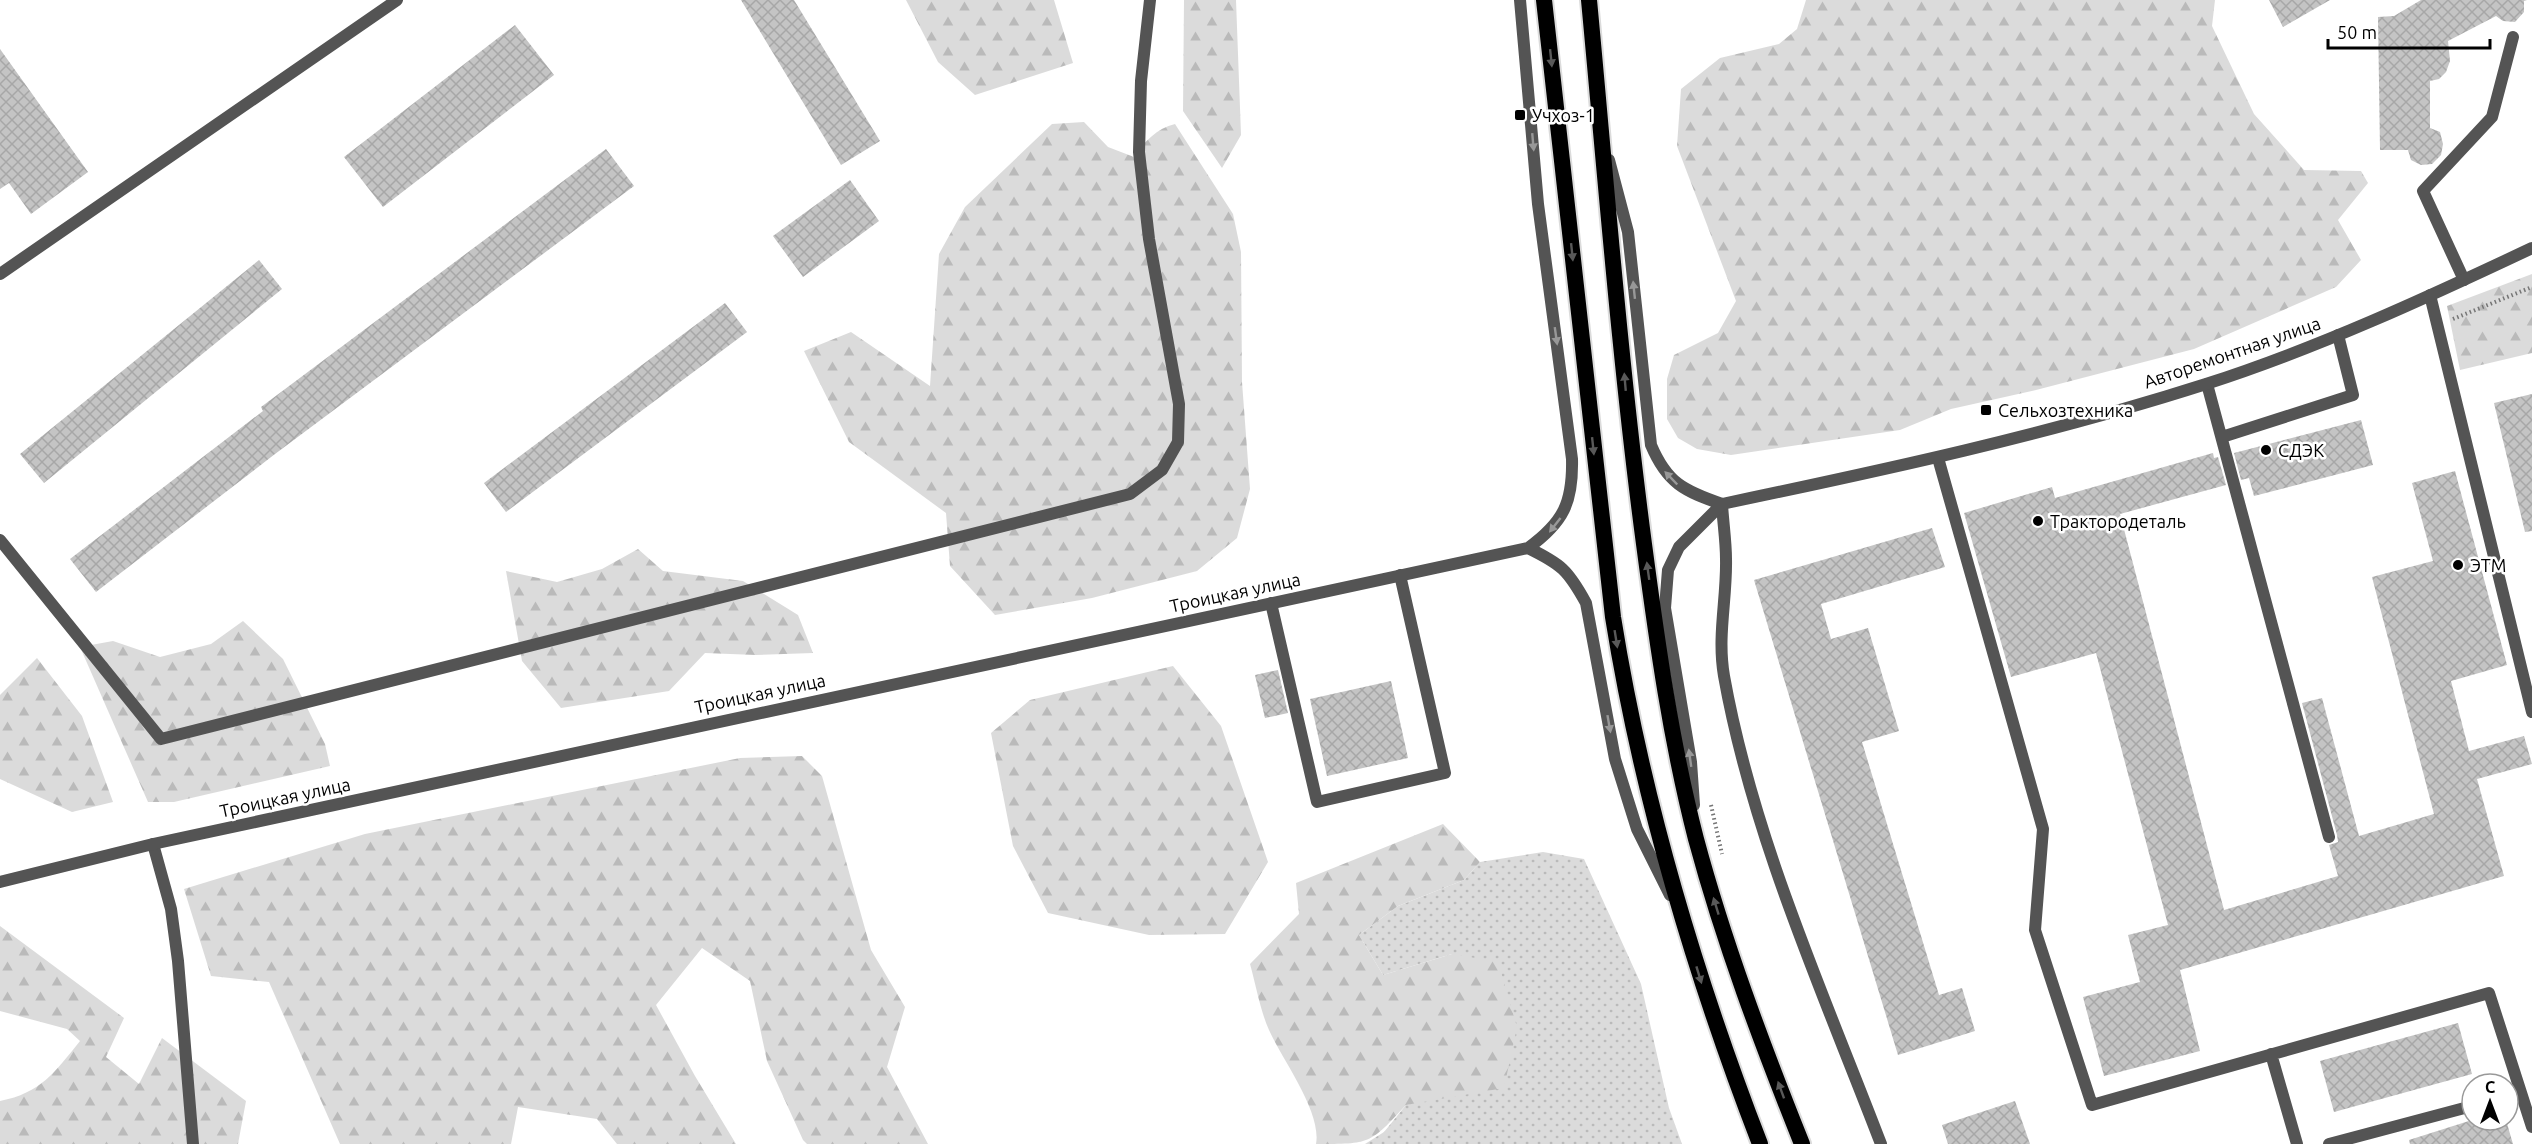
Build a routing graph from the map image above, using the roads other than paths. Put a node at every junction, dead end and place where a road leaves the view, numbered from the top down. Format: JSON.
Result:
{"nodes":[{"id":1,"x":397,"y":0,"type":"edge"},
{"id":2,"x":1150,"y":0,"type":"edge"},
{"id":3,"x":1520,"y":0,"type":"edge"},
{"id":4,"x":1544,"y":0,"type":"edge"},
{"id":5,"x":1589,"y":0,"type":"edge"},
{"id":6,"x":2513,"y":37,"type":"dead end"},
{"id":7,"x":1601,"y":129,"type":"junction"},
{"id":8,"x":2532,"y":248,"type":"edge"},
{"id":9,"x":0,"y":274,"type":"edge"},
{"id":10,"x":2464,"y":280,"type":"junction"},
{"id":11,"x":2430,"y":296,"type":"junction"},
{"id":12,"x":2338,"y":335,"type":"junction"},
{"id":13,"x":2207,"y":384,"type":"junction"},
{"id":14,"x":2222,"y":437,"type":"junction"},
{"id":15,"x":1938,"y":458,"type":"junction"},
{"id":16,"x":1722,"y":504,"type":"junction"},
{"id":17,"x":0,"y":540,"type":"edge"},
{"id":18,"x":1528,"y":548,"type":"junction"},
{"id":19,"x":1400,"y":575,"type":"junction"},
{"id":20,"x":1270,"y":603,"type":"junction"},
{"id":21,"x":2532,"y":712,"type":"edge"},
{"id":22,"x":1696,"y":837,"type":"junction"},
{"id":23,"x":2329,"y":837,"type":"dead end"},
{"id":24,"x":153,"y":844,"type":"junction"},
{"id":25,"x":0,"y":882,"type":"edge"},
{"id":26,"x":1682,"y":919,"type":"junction"},
{"id":27,"x":2271,"y":1054,"type":"junction"},
{"id":28,"x":2521,"y":1093,"type":"joint"},
{"id":29,"x":2460,"y":1109,"type":"edge"},
{"id":30,"x":2532,"y":1127,"type":"edge"},
{"id":31,"x":193,"y":1144,"type":"edge"},
{"id":32,"x":1760,"y":1144,"type":"edge"},
{"id":33,"x":1802,"y":1144,"type":"edge"},
{"id":34,"x":1881,"y":1144,"type":"edge"},
{"id":35,"x":2297,"y":1144,"type":"edge"},
{"id":36,"x":2329,"y":1144,"type":"edge"}],
"edges":[{"from":1,"to":9,"type":"street"},
{"from":2,"to":17,"type":"street"},
{"from":3,"to":18,"type":"street","one_way":true},
{"from":4,"to":26,"type":"highway","one_way":true},
{"from":5,"to":7,"type":"highway"},
{"from":6,"to":10,"type":"street"},
{"from":16,"to":7,"type":"street","one_way":true},
{"from":22,"to":7,"type":"highway","one_way":true},
{"from":8,"to":10,"type":"street","name":"Авторемонтная улица"},
{"from":10,"to":11,"type":"street","name":"Авторемонтная улица"},
{"from":11,"to":12,"type":"street","name":"Авторемонтная улица"},
{"from":11,"to":21,"type":"street"},
{"from":12,"to":13,"type":"street","name":"Авторемонтная улица"},
{"from":12,"to":14,"type":"street"},
{"from":13,"to":14,"type":"street"},
{"from":13,"to":15,"type":"street","name":"Авторемонтная улица"},
{"from":14,"to":23,"type":"street"},
{"from":15,"to":16,"type":"street","name":"Авторемонтная улица"},
{"from":15,"to":27,"type":"street"},
{"from":22,"to":16,"type":"street","one_way":true},
{"from":16,"to":34,"type":"street"},
{"from":18,"to":19,"type":"street","name":"Троицкая улица"},
{"from":18,"to":26,"type":"street","one_way":true},
{"from":19,"to":20,"type":"street","name":"Троицкая улица"},
{"from":19,"to":20,"type":"street"},
{"from":20,"to":24,"type":"street","name":"Троицкая улица"},
{"from":33,"to":22,"type":"highway","one_way":true},
{"from":24,"to":25,"type":"street","name":"Троицкая улица"},
{"from":24,"to":31,"type":"street"},
{"from":26,"to":32,"type":"highway","one_way":true},
{"from":27,"to":28,"type":"street"},
{"from":27,"to":35,"type":"street"},
{"from":28,"to":30,"type":"street"},
{"from":29,"to":36,"type":"street"}]}
